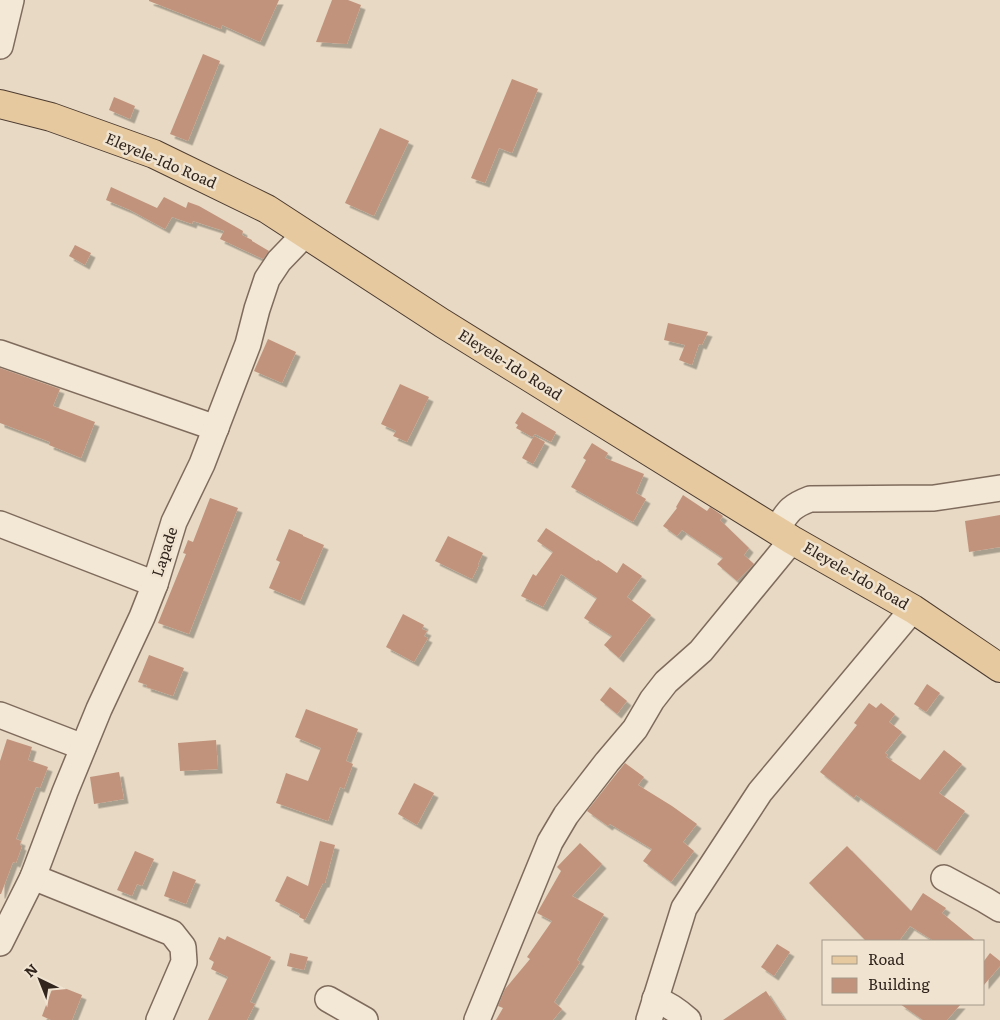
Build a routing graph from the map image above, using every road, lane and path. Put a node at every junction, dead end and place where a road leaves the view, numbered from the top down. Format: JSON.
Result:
{"nodes":[{"id":1,"x":11,"y":0,"type":"edge"},
{"id":2,"x":0,"y":46,"type":"edge"},
{"id":3,"x":0,"y":104,"type":"edge"},
{"id":4,"x":305,"y":234,"type":"junction"},
{"id":5,"x":0,"y":353,"type":"edge"},
{"id":6,"x":216,"y":428,"type":"junction"},
{"id":7,"x":1000,"y":488,"type":"edge"},
{"id":8,"x":0,"y":524,"type":"edge"},
{"id":9,"x":784,"y":535,"type":"junction"},
{"id":10,"x":155,"y":584,"type":"junction"},
{"id":11,"x":913,"y":608,"type":"junction"},
{"id":12,"x":1000,"y":668,"type":"edge"},
{"id":13,"x":0,"y":715,"type":"edge"},
{"id":14,"x":83,"y":747,"type":"junction"},
{"id":15,"x":33,"y":878,"type":"junction"},
{"id":16,"x":944,"y":878,"type":"dead end"},
{"id":17,"x":1000,"y":909,"type":"edge"},
{"id":18,"x":0,"y":943,"type":"edge"},
{"id":19,"x":328,"y":999,"type":"dead end"},
{"id":20,"x":652,"y":1010,"type":"edge"},
{"id":21,"x":160,"y":1020,"type":"edge"},
{"id":22,"x":365,"y":1020,"type":"edge"},
{"id":23,"x":477,"y":1020,"type":"edge"},
{"id":24,"x":688,"y":1020,"type":"edge"}],
"edges":[{"from":1,"to":2,"type":"street"},
{"from":3,"to":4,"type":"main road","name":"Eleyele-Ido Road"},
{"from":4,"to":6,"type":"street","name":"Lapade"},
{"from":4,"to":9,"type":"main road","name":"Eleyele-Ido Road"},
{"from":5,"to":6,"type":"street"},
{"from":6,"to":10,"type":"street","name":"Lapade"},
{"from":7,"to":9,"type":"street"},
{"from":8,"to":10,"type":"street"},
{"from":9,"to":11,"type":"main road","name":"Eleyele-Ido Road"},
{"from":9,"to":23,"type":"street"},
{"from":10,"to":14,"type":"street","name":"Lapade"},
{"from":11,"to":12,"type":"main road","name":"Eleyele-Ido Road"},
{"from":11,"to":20,"type":"street"},
{"from":13,"to":14,"type":"street"},
{"from":14,"to":15,"type":"street","name":"Lapade"},
{"from":15,"to":18,"type":"street","name":"Lapade"},
{"from":15,"to":21,"type":"street"},
{"from":16,"to":17,"type":"street"},
{"from":19,"to":22,"type":"street"},
{"from":20,"to":24,"type":"street"}]}
